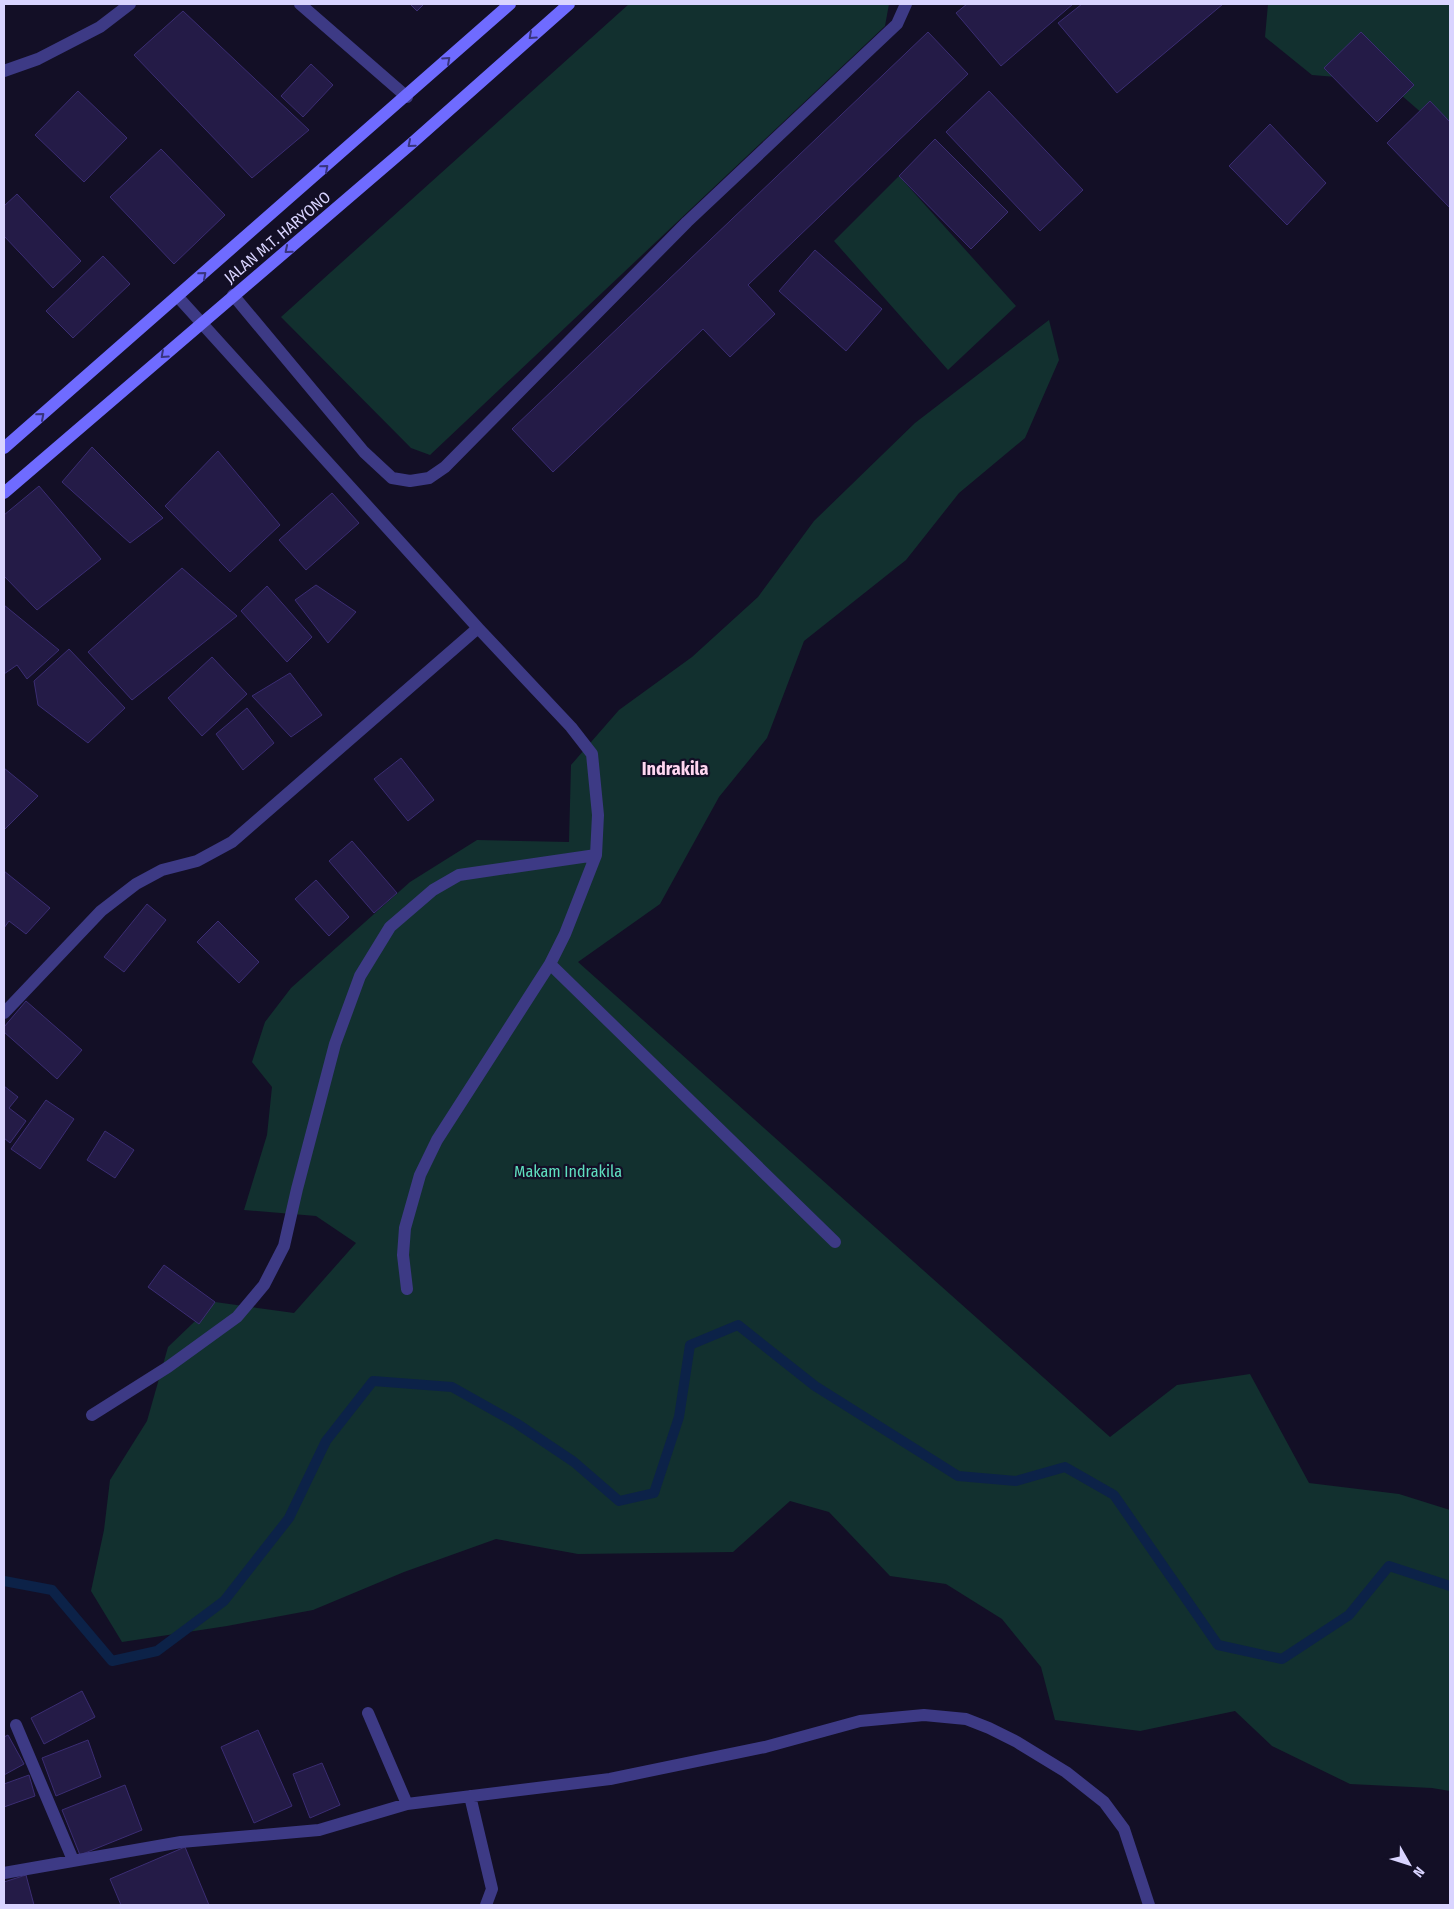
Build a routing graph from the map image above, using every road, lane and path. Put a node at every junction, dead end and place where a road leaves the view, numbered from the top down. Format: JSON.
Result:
{"nodes":[{"id":1,"x":130,"y":4,"type":"edge"},
{"id":2,"x":300,"y":4,"type":"edge"},
{"id":3,"x":510,"y":4,"type":"edge"},
{"id":4,"x":569,"y":4,"type":"edge"},
{"id":5,"x":906,"y":4,"type":"edge"},
{"id":6,"x":4,"y":71,"type":"edge"},
{"id":7,"x":407,"y":97,"type":"junction"},
{"id":8,"x":233,"y":295,"type":"junction"},
{"id":9,"x":178,"y":297,"type":"junction"},
{"id":10,"x":201,"y":322,"type":"junction"},
{"id":11,"x":4,"y":448,"type":"edge"},
{"id":12,"x":4,"y":493,"type":"edge"},
{"id":13,"x":478,"y":628,"type":"junction"},
{"id":14,"x":596,"y":855,"type":"junction"},
{"id":15,"x":550,"y":964,"type":"junction"},
{"id":16,"x":4,"y":1013,"type":"edge"},
{"id":17,"x":835,"y":1242,"type":"dead end"},
{"id":18,"x":407,"y":1289,"type":"dead end"},
{"id":19,"x":92,"y":1415,"type":"dead end"},
{"id":20,"x":368,"y":1714,"type":"dead end"},
{"id":21,"x":16,"y":1725,"type":"dead end"},
{"id":22,"x":470,"y":1796,"type":"junction"},
{"id":23,"x":407,"y":1804,"type":"junction"},
{"id":24,"x":73,"y":1860,"type":"junction"},
{"id":25,"x":4,"y":1873,"type":"edge"},
{"id":26,"x":486,"y":1905,"type":"edge"},
{"id":27,"x":1149,"y":1905,"type":"edge"}],
"edges":[{"from":1,"to":6,"type":"street"},
{"from":2,"to":7,"type":"street"},
{"from":7,"to":3,"type":"main road","name":"JALAN M.T. HARYONO","one_way":true},
{"from":4,"to":8,"type":"main road","name":"JALAN M.T. HARYONO","one_way":true},
{"from":5,"to":8,"type":"street"},
{"from":9,"to":7,"type":"main road","name":"JALAN M.T. HARYONO","one_way":true},
{"from":8,"to":10,"type":"main road","name":"JALAN M.T. HARYONO"},
{"from":9,"to":10,"type":"street"},
{"from":11,"to":9,"type":"main road","name":"JALAN M.T. HARYONO","one_way":true},
{"from":10,"to":12,"type":"main road","name":"JALAN M.T. HARYONO","one_way":true},
{"from":10,"to":13,"type":"street"},
{"from":13,"to":14,"type":"street"},
{"from":13,"to":16,"type":"street"},
{"from":14,"to":15,"type":"street"},
{"from":14,"to":19,"type":"street"},
{"from":15,"to":17,"type":"street"},
{"from":15,"to":18,"type":"street"},
{"from":20,"to":23,"type":"street"},
{"from":21,"to":24,"type":"street"},
{"from":22,"to":23,"type":"street"},
{"from":22,"to":26,"type":"street"},
{"from":22,"to":27,"type":"street"},
{"from":23,"to":24,"type":"street"},
{"from":24,"to":25,"type":"street"}]}
